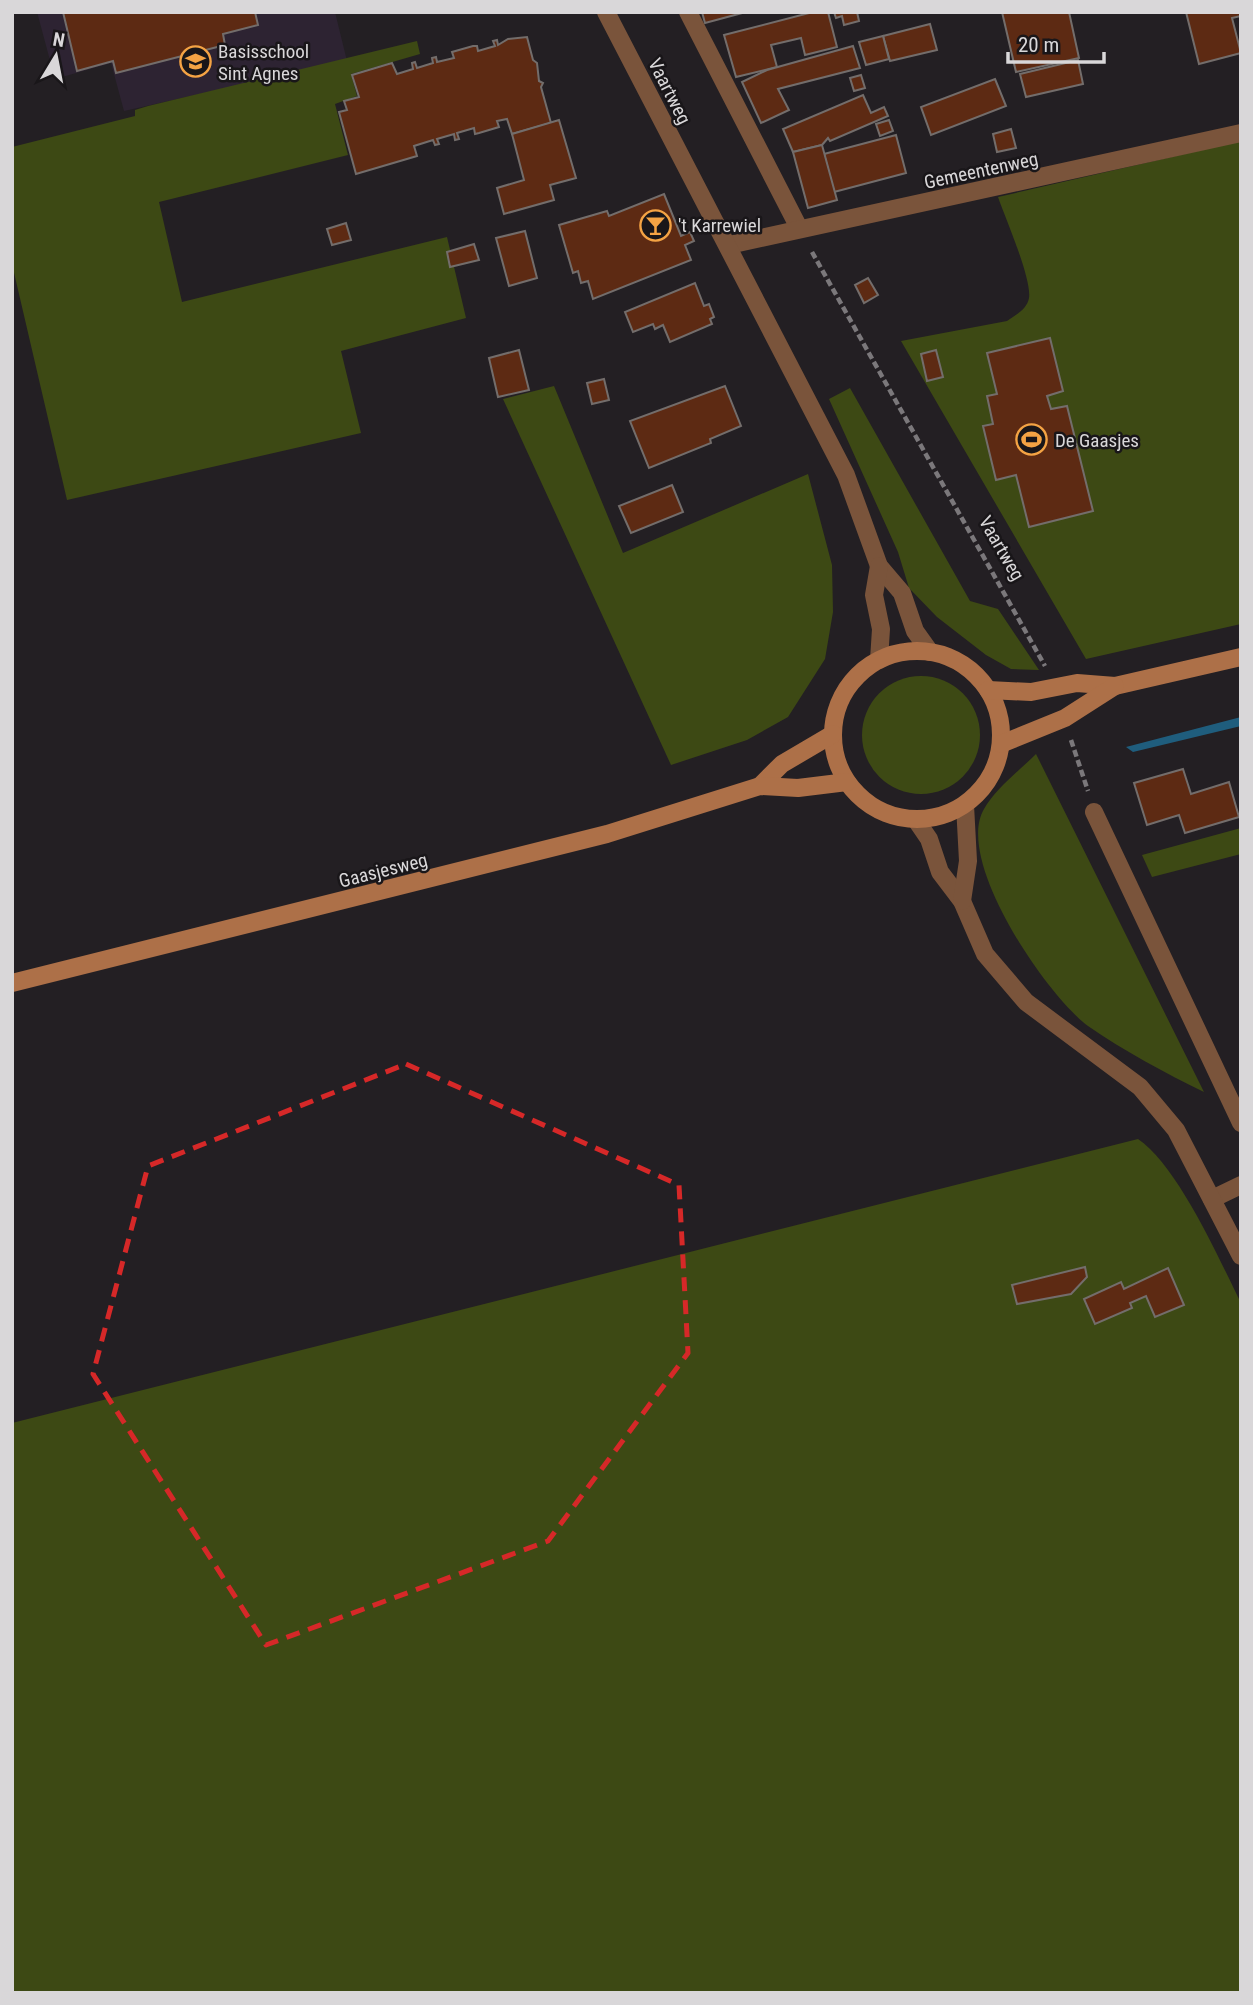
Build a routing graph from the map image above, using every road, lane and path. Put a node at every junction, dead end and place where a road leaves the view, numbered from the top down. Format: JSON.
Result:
{"nodes":[{"id":1,"x":606,"y":12,"type":"edge"},
{"id":2,"x":688,"y":12,"type":"edge"},
{"id":3,"x":1241,"y":133,"type":"edge"},
{"id":4,"x":799,"y":228,"type":"junction"},
{"id":5,"x":729,"y":245,"type":"junction"},
{"id":6,"x":879,"y":566,"type":"junction"},
{"id":7,"x":930,"y":652,"type":"junction"},
{"id":8,"x":1241,"y":657,"type":"edge"},
{"id":9,"x":879,"y":660,"type":"junction"},
{"id":10,"x":1115,"y":686,"type":"junction"},
{"id":11,"x":1055,"y":688,"type":"junction"},
{"id":12,"x":988,"y":690,"type":"junction"},
{"id":13,"x":1065,"y":718,"type":"junction"},
{"id":14,"x":833,"y":734,"type":"junction"},
{"id":15,"x":1001,"y":744,"type":"junction"},
{"id":16,"x":847,"y":782,"type":"junction"},
{"id":17,"x":760,"y":786,"type":"junction"},
{"id":18,"x":965,"y":805,"type":"junction"},
{"id":19,"x":1094,"y":812,"type":"joint"},
{"id":20,"x":916,"y":820,"type":"junction"},
{"id":21,"x":962,"y":901,"type":"junction"},
{"id":22,"x":12,"y":983,"type":"edge"},
{"id":23,"x":1241,"y":1123,"type":"edge"},
{"id":24,"x":1241,"y":1185,"type":"edge"},
{"id":25,"x":1212,"y":1199,"type":"junction"},
{"id":26,"x":1241,"y":1256,"type":"edge"}],
"edges":[{"from":1,"to":5,"type":"street","name":"Vaartweg"},
{"from":2,"to":4,"type":"street"},
{"from":3,"to":4,"type":"street","name":"Gemeentenweg"},
{"from":4,"to":5,"type":"street","name":"Gemeentenweg"},
{"from":4,"to":11,"type":"path","name":"Vaartweg"},
{"from":5,"to":6,"type":"street","name":"Vaartweg"},
{"from":6,"to":7,"type":"street","name":"Vaartweg"},
{"from":6,"to":9,"type":"street","name":"Vaartweg"},
{"from":7,"to":9,"type":"main road"},
{"from":7,"to":12,"type":"main road"},
{"from":8,"to":10,"type":"main road"},
{"from":9,"to":14,"type":"main road"},
{"from":10,"to":11,"type":"main road"},
{"from":10,"to":13,"type":"main road"},
{"from":11,"to":12,"type":"main road"},
{"from":12,"to":15,"type":"main road"},
{"from":13,"to":15,"type":"main road"},
{"from":13,"to":19,"type":"path"},
{"from":14,"to":16,"type":"main road"},
{"from":14,"to":17,"type":"main road","name":"Gaasjesweg"},
{"from":15,"to":18,"type":"main road"},
{"from":16,"to":17,"type":"main road","name":"Gaasjesweg"},
{"from":16,"to":20,"type":"main road"},
{"from":17,"to":22,"type":"main road","name":"Gaasjesweg"},
{"from":18,"to":20,"type":"main road"},
{"from":18,"to":21,"type":"street"},
{"from":19,"to":23,"type":"street"},
{"from":20,"to":21,"type":"street"},
{"from":21,"to":25,"type":"street"},
{"from":24,"to":25,"type":"street"},
{"from":25,"to":26,"type":"street"}]}
